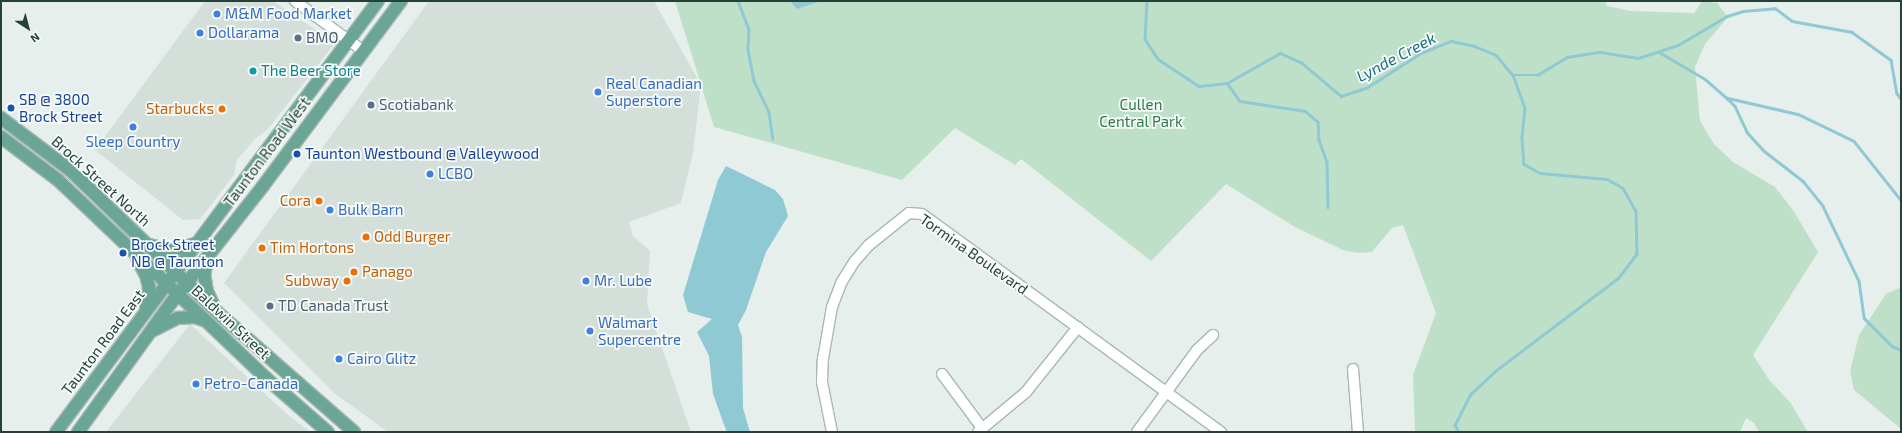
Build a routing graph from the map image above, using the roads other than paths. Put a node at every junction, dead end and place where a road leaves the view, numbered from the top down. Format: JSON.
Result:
{"nodes":[{"id":1,"x":295,"y":1,"type":"edge"},
{"id":2,"x":378,"y":1,"type":"edge"},
{"id":3,"x":401,"y":1,"type":"edge"},
{"id":4,"x":348,"y":39,"type":"junction"},
{"id":5,"x":362,"y":50,"type":"junction"},
{"id":6,"x":1,"y":118,"type":"edge"},
{"id":7,"x":1,"y":137,"type":"edge"},
{"id":8,"x":116,"y":232,"type":"junction"},
{"id":9,"x":197,"y":243,"type":"junction"},
{"id":10,"x":148,"y":245,"type":"junction"},
{"id":11,"x":210,"y":254,"type":"junction"},
{"id":12,"x":176,"y":271,"type":"junction"},
{"id":13,"x":167,"y":283,"type":"junction"},
{"id":14,"x":188,"y":283,"type":"junction"},
{"id":15,"x":178,"y":294,"type":"junction"},
{"id":16,"x":145,"y":312,"type":"junction"},
{"id":17,"x":218,"y":312,"type":"junction"},
{"id":18,"x":208,"y":322,"type":"junction"},
{"id":19,"x":1078,"y":328,"type":"junction"},
{"id":20,"x":150,"y":332,"type":"junction"},
{"id":21,"x":1213,"y":335,"type":"dead end"},
{"id":22,"x":1353,"y":369,"type":"dead end"},
{"id":23,"x":942,"y":374,"type":"dead end"},
{"id":24,"x":1166,"y":392,"type":"junction"},
{"id":25,"x":980,"y":430,"type":"edge"},
{"id":26,"x":56,"y":432,"type":"edge"},
{"id":27,"x":78,"y":432,"type":"edge"},
{"id":28,"x":328,"y":432,"type":"edge"},
{"id":29,"x":354,"y":432,"type":"edge"},
{"id":30,"x":832,"y":432,"type":"edge"},
{"id":31,"x":1137,"y":432,"type":"edge"},
{"id":32,"x":1221,"y":432,"type":"edge"},
{"id":33,"x":1358,"y":432,"type":"edge"}],
"edges":[{"from":1,"to":4,"type":"street"},
{"from":2,"to":4,"type":"main road","name":"Taunton Road West"},
{"from":3,"to":5,"type":"main road","name":"Taunton Road West"},
{"from":4,"to":5,"type":"street"},
{"from":4,"to":9,"type":"main road","name":"Taunton Road West"},
{"from":5,"to":11,"type":"main road","name":"Taunton Road West"},
{"from":6,"to":10,"type":"main road","name":"Brock Street North"},
{"from":7,"to":8,"type":"main road","name":"Brock Street North"},
{"from":8,"to":13,"type":"main road","name":"Baldwin Street"},
{"from":8,"to":16,"type":"main road"},
{"from":9,"to":10,"type":"main road"},
{"from":9,"to":12,"type":"main road","name":"Taunton Road West"},
{"from":10,"to":12,"type":"main road","name":"Brock Street North"},
{"from":11,"to":14,"type":"main road","name":"Taunton Road West"},
{"from":11,"to":17,"type":"main road"},
{"from":12,"to":13,"type":"main road","name":"Taunton Road East"},
{"from":12,"to":14,"type":"main road","name":"Baldwin Street"},
{"from":13,"to":15,"type":"main road","name":"Baldwin Street"},
{"from":13,"to":16,"type":"main road","name":"Taunton Road East"},
{"from":14,"to":15,"type":"main road","name":"Taunton Road East"},
{"from":14,"to":17,"type":"main road","name":"Baldwin Street"},
{"from":15,"to":18,"type":"main road","name":"Baldwin Street"},
{"from":15,"to":20,"type":"main road","name":"Taunton Road East"},
{"from":16,"to":26,"type":"main road","name":"Taunton Road East"},
{"from":17,"to":29,"type":"main road","name":"Baldwin Street"},
{"from":18,"to":20,"type":"main road"},
{"from":18,"to":28,"type":"main road","name":"Baldwin Street"},
{"from":19,"to":24,"type":"street","name":"Tormina Boulevard"},
{"from":19,"to":25,"type":"street"},
{"from":19,"to":30,"type":"street","name":"Tormina Boulevard"},
{"from":20,"to":27,"type":"main road","name":"Taunton Road East"},
{"from":21,"to":24,"type":"street"},
{"from":22,"to":33,"type":"street"},
{"from":23,"to":25,"type":"street"},
{"from":24,"to":31,"type":"street"},
{"from":24,"to":32,"type":"street","name":"Tormina Boulevard"}]}
